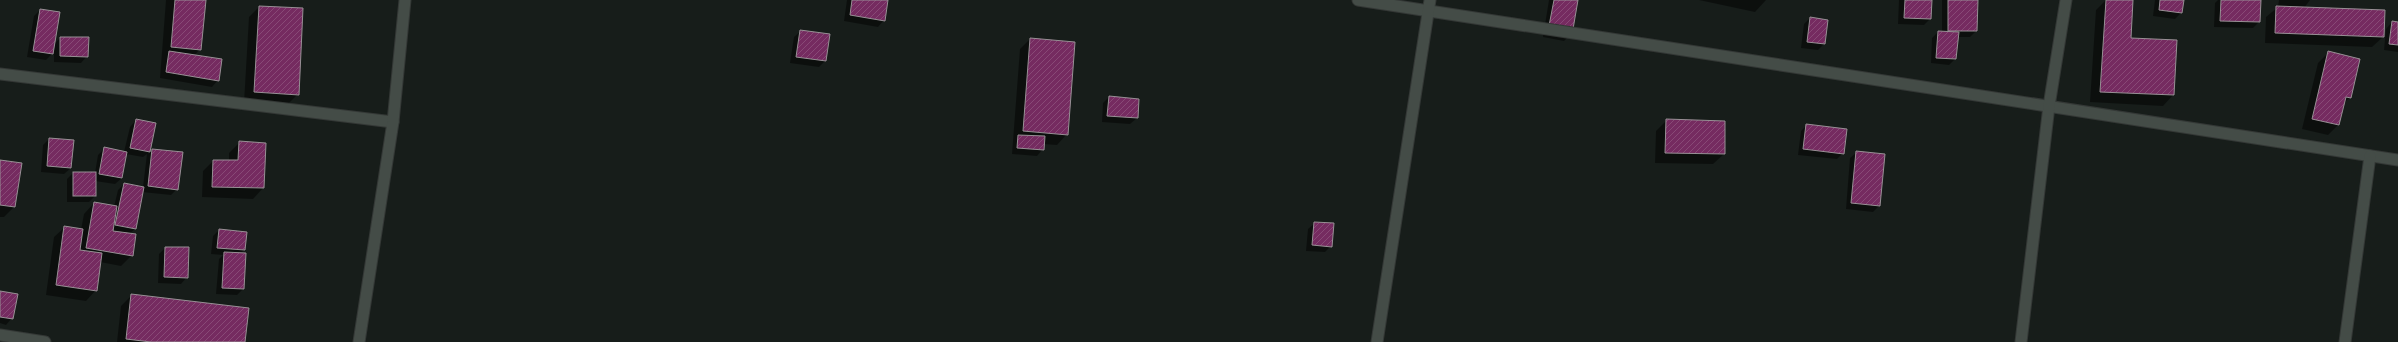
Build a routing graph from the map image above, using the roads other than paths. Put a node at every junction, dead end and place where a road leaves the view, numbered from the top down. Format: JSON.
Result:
{"nodes":[{"id":1,"x":405,"y":0,"type":"edge"},
{"id":2,"x":1358,"y":0,"type":"edge"},
{"id":3,"x":2066,"y":0,"type":"edge"},
{"id":4,"x":1429,"y":5,"type":"edge"},
{"id":5,"x":0,"y":74,"type":"edge"},
{"id":6,"x":2050,"y":106,"type":"junction"},
{"id":7,"x":393,"y":122,"type":"junction"},
{"id":8,"x":2370,"y":156,"type":"junction"},
{"id":9,"x":2398,"y":160,"type":"edge"},
{"id":10,"x":0,"y":335,"type":"edge"},
{"id":11,"x":45,"y":342,"type":"edge"},
{"id":12,"x":359,"y":342,"type":"edge"},
{"id":13,"x":1376,"y":342,"type":"edge"},
{"id":14,"x":2021,"y":342,"type":"edge"},
{"id":15,"x":2346,"y":342,"type":"edge"}],
"edges":[{"from":1,"to":7,"type":"street"},
{"from":2,"to":4,"type":"street"},
{"from":3,"to":6,"type":"street"},
{"from":4,"to":6,"type":"street"},
{"from":4,"to":13,"type":"street"},
{"from":5,"to":7,"type":"street"},
{"from":6,"to":8,"type":"street"},
{"from":6,"to":14,"type":"street"},
{"from":7,"to":12,"type":"street"},
{"from":8,"to":9,"type":"street"},
{"from":8,"to":15,"type":"street"},
{"from":10,"to":11,"type":"street"}]}
